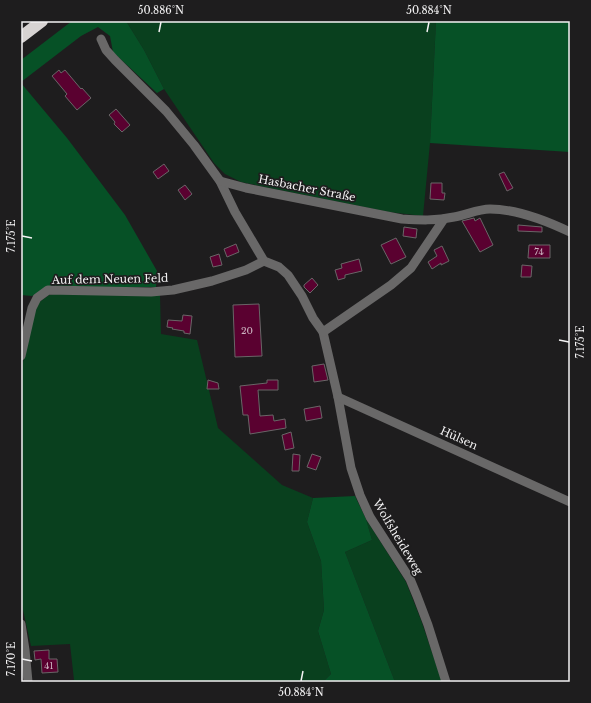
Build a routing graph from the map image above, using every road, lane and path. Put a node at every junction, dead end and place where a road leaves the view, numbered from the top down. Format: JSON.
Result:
{"nodes":[{"id":1,"x":42,"y":21,"type":"edge"},
{"id":2,"x":21,"y":37,"type":"edge"},
{"id":3,"x":101,"y":40,"type":"dead end"},
{"id":4,"x":220,"y":181,"type":"junction"},
{"id":5,"x":444,"y":219,"type":"junction"},
{"id":6,"x":570,"y":232,"type":"edge"},
{"id":7,"x":264,"y":261,"type":"junction"},
{"id":8,"x":323,"y":332,"type":"junction"},
{"id":9,"x":21,"y":356,"type":"edge"},
{"id":10,"x":338,"y":397,"type":"junction"},
{"id":11,"x":570,"y":502,"type":"edge"},
{"id":12,"x":21,"y":624,"type":"edge"},
{"id":13,"x":28,"y":682,"type":"edge"},
{"id":14,"x":446,"y":682,"type":"edge"}],
"edges":[{"from":1,"to":2,"type":"highway"},
{"from":3,"to":4,"type":"street"},
{"from":4,"to":5,"type":"street","name":"Hasbacher Straße"},
{"from":4,"to":7,"type":"street"},
{"from":5,"to":6,"type":"street","name":"Hasbacher Straße"},
{"from":5,"to":8,"type":"street"},
{"from":7,"to":8,"type":"street","name":"Wolfsheideweg"},
{"from":7,"to":9,"type":"street","name":"Auf dem Neuen Feld"},
{"from":8,"to":10,"type":"street","name":"Wolfsheideweg"},
{"from":10,"to":11,"type":"street","name":"Hülsen"},
{"from":10,"to":14,"type":"street","name":"Wolfsheideweg"},
{"from":12,"to":13,"type":"street"}]}
